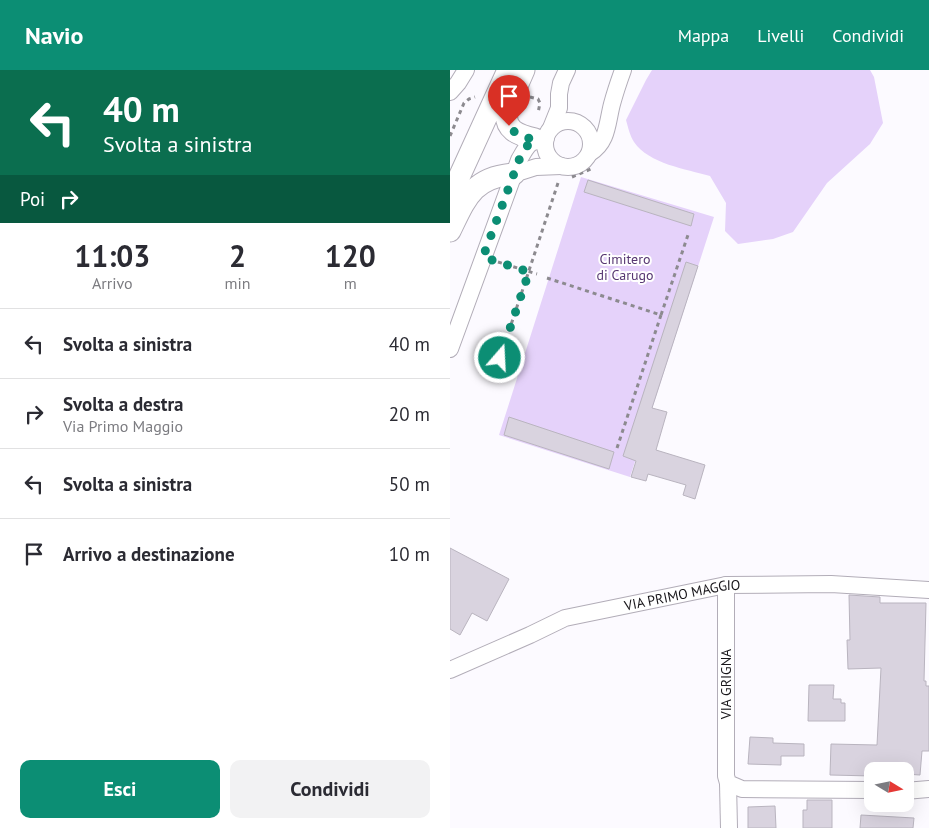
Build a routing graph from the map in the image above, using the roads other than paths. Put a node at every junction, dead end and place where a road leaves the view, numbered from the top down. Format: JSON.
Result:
{"nodes":[{"id":1,"x":466,"y":70,"type":"edge"},
{"id":2,"x":495,"y":70,"type":"edge"},
{"id":3,"x":508,"y":70,"type":"edge"},
{"id":4,"x":524,"y":70,"type":"edge"},
{"id":5,"x":567,"y":70,"type":"edge"},
{"id":6,"x":622,"y":70,"type":"edge"},
{"id":7,"x":450,"y":92,"type":"edge"},
{"id":8,"x":611,"y":107,"type":"junction"},
{"id":9,"x":569,"y":117,"type":"junction"},
{"id":10,"x":544,"y":135,"type":"junction"},
{"id":11,"x":590,"y":153,"type":"junction"},
{"id":12,"x":450,"y":162,"type":"edge"},
{"id":13,"x":561,"y":166,"type":"junction"},
{"id":14,"x":514,"y":174,"type":"junction"},
{"id":15,"x":450,"y":197,"type":"edge"},
{"id":16,"x":450,"y":231,"type":"edge"},
{"id":17,"x":450,"y":349,"type":"edge"},
{"id":18,"x":726,"y":585,"type":"junction"},
{"id":19,"x":929,"y":590,"type":"edge"},
{"id":20,"x":450,"y":670,"type":"edge"},
{"id":21,"x":728,"y":783,"type":"junction"},
{"id":22,"x":929,"y":788,"type":"edge"},
{"id":23,"x":864,"y":790,"type":"edge"},
{"id":24,"x":914,"y":790,"type":"edge"},
{"id":25,"x":728,"y":828,"type":"edge"}],
"edges":[{"from":1,"to":7,"type":"street"},
{"from":2,"to":12,"type":"main road"},
{"from":3,"to":15,"type":"main road"},
{"from":4,"to":10,"type":"main road"},
{"from":5,"to":9,"type":"street"},
{"from":6,"to":8,"type":"street"},
{"from":8,"to":9,"type":"street"},
{"from":8,"to":11,"type":"street"},
{"from":9,"to":10,"type":"street"},
{"from":9,"to":11,"type":"street"},
{"from":10,"to":13,"type":"street"},
{"from":10,"to":14,"type":"street"},
{"from":11,"to":13,"type":"street"},
{"from":13,"to":14,"type":"street"},
{"from":14,"to":16,"type":"main road"},
{"from":14,"to":17,"type":"street"},
{"from":18,"to":19,"type":"street","name":"VIA PRIMO MAGGIO"},
{"from":18,"to":20,"type":"street","name":"VIA PRIMO MAGGIO"},
{"from":18,"to":21,"type":"street","name":"VIA GRIGNA"},
{"from":21,"to":23,"type":"street"},
{"from":21,"to":25,"type":"street","name":"VIA GRIGNA"},
{"from":22,"to":24,"type":"street"}]}
